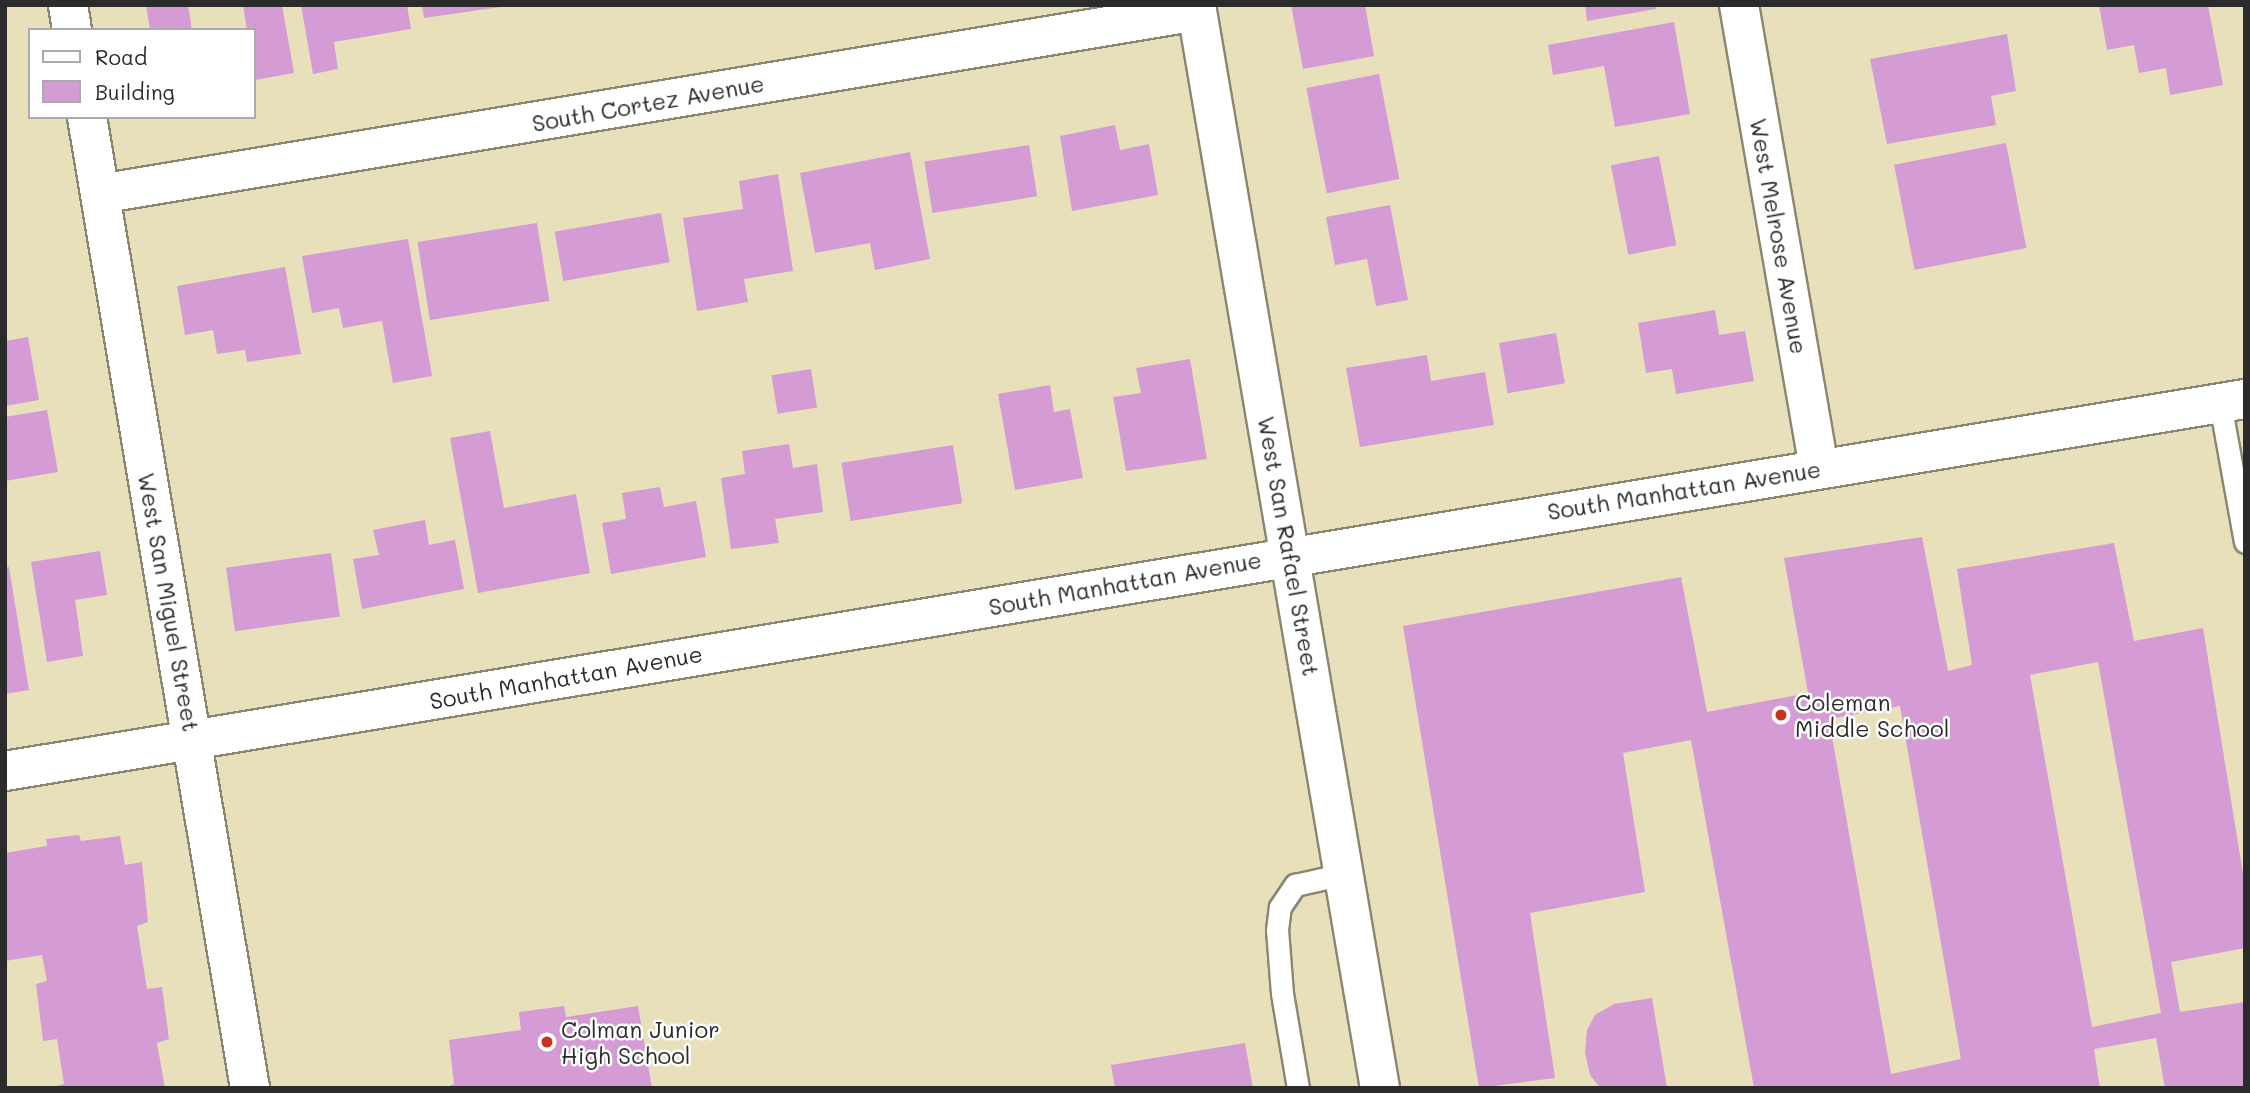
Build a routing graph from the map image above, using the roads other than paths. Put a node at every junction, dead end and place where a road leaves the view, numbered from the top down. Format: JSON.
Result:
{"nodes":[{"id":1,"x":68,"y":5,"type":"edge"},
{"id":2,"x":1739,"y":5,"type":"edge"},
{"id":3,"x":1196,"y":8,"type":"edge"},
{"id":4,"x":72,"y":28,"type":"edge"},
{"id":5,"x":87,"y":119,"type":"edge"},
{"id":6,"x":100,"y":194,"type":"junction"},
{"id":7,"x":2232,"y":401,"type":"edge"},
{"id":8,"x":1819,"y":467,"type":"junction"},
{"id":9,"x":2245,"y":542,"type":"edge"},
{"id":10,"x":1291,"y":555,"type":"junction"},
{"id":11,"x":192,"y":740,"type":"junction"},
{"id":12,"x":5,"y":771,"type":"edge"},
{"id":13,"x":1344,"y":874,"type":"junction"},
{"id":14,"x":250,"y":1088,"type":"edge"},
{"id":15,"x":1298,"y":1088,"type":"edge"},
{"id":16,"x":1380,"y":1088,"type":"edge"}],
"edges":[{"from":1,"to":4,"type":"street"},
{"from":2,"to":8,"type":"street","name":"West Melrose Avenue"},
{"from":3,"to":6,"type":"street","name":"South Cortez Avenue"},
{"from":3,"to":10,"type":"street","name":"West San Rafael Street"},
{"from":5,"to":6,"type":"street","name":"West San Miguel Street"},
{"from":6,"to":11,"type":"street","name":"West San Miguel Street"},
{"from":7,"to":8,"type":"street","name":"South Manhattan Avenue"},
{"from":7,"to":9,"type":"lane"},
{"from":8,"to":10,"type":"street","name":"South Manhattan Avenue"},
{"from":10,"to":11,"type":"street","name":"South Manhattan Avenue"},
{"from":10,"to":13,"type":"street","name":"West San Rafael Street"},
{"from":11,"to":12,"type":"street","name":"South Manhattan Avenue"},
{"from":11,"to":14,"type":"street","name":"West San Miguel Street"},
{"from":13,"to":15,"type":"lane"},
{"from":13,"to":16,"type":"street","name":"West San Rafael Street"}]}
